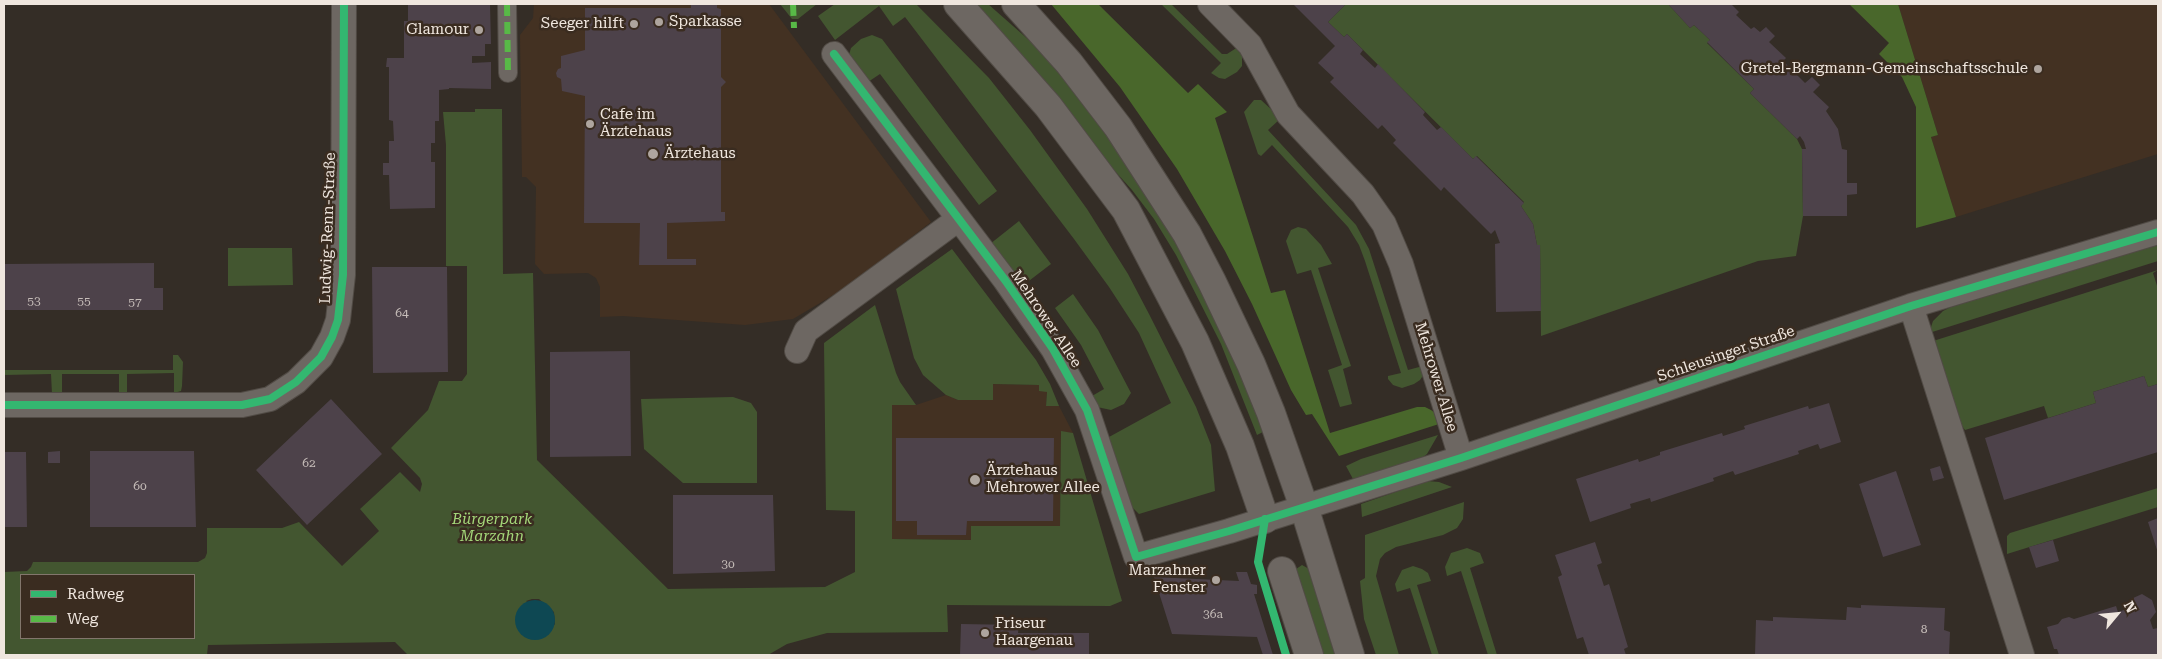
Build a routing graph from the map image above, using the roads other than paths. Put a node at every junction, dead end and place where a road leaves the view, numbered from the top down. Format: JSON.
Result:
{"nodes":[{"id":1,"x":344,"y":4,"type":"edge"},
{"id":2,"x":507,"y":4,"type":"edge"},
{"id":3,"x":958,"y":4,"type":"edge"},
{"id":4,"x":1016,"y":4,"type":"edge"},
{"id":5,"x":1210,"y":4,"type":"edge"},
{"id":6,"x":834,"y":54,"type":"dead end"},
{"id":7,"x":508,"y":73,"type":"dead end"},
{"id":8,"x":957,"y":220,"type":"junction"},
{"id":9,"x":2158,"y":232,"type":"edge"},
{"id":10,"x":1911,"y":306,"type":"junction"},
{"id":11,"x":796,"y":350,"type":"dead end"},
{"id":12,"x":4,"y":405,"type":"edge"},
{"id":13,"x":1461,"y":458,"type":"junction"},
{"id":14,"x":1304,"y":507,"type":"junction"},
{"id":15,"x":1265,"y":520,"type":"junction"},
{"id":16,"x":1282,"y":571,"type":"dead end"},
{"id":17,"x":1309,"y":655,"type":"edge"},
{"id":18,"x":1350,"y":655,"type":"edge"},
{"id":19,"x":2022,"y":655,"type":"edge"}],
"edges":[{"from":1,"to":12,"type":"street","name":"Ludwig-Renn-Straße"},
{"from":2,"to":7,"type":"street"},
{"from":3,"to":15,"type":"main road"},
{"from":4,"to":14,"type":"main road"},
{"from":5,"to":13,"type":"street","name":"Mehrower Allee"},
{"from":6,"to":8,"type":"street","name":"Mehrower Allee"},
{"from":8,"to":11,"type":"street"},
{"from":8,"to":15,"type":"street","name":"Mehrower Allee"},
{"from":9,"to":10,"type":"street","name":"Schleusinger Straße"},
{"from":10,"to":13,"type":"street","name":"Schleusinger Straße"},
{"from":10,"to":19,"type":"street"},
{"from":13,"to":14,"type":"street","name":"Schleusinger Straße"},
{"from":14,"to":15,"type":"street","name":"Mehrower Allee"},
{"from":14,"to":18,"type":"main road"},
{"from":16,"to":17,"type":"main road"}]}
